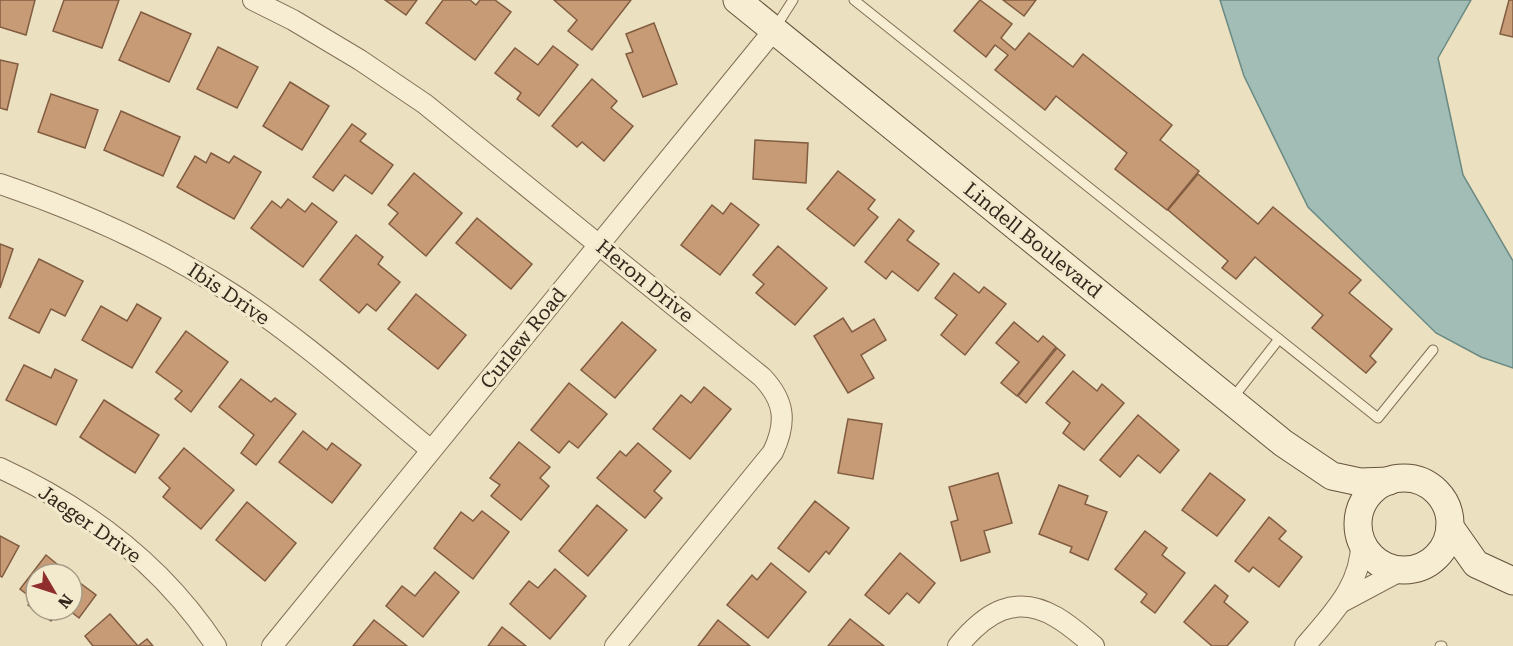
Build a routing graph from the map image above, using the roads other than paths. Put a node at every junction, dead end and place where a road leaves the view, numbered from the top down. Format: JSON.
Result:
{"nodes":[{"id":1,"x":253,"y":0,"type":"edge"},
{"id":2,"x":737,"y":0,"type":"edge"},
{"id":3,"x":793,"y":0,"type":"edge"},
{"id":4,"x":854,"y":0,"type":"edge"},
{"id":5,"x":774,"y":30,"type":"junction"},
{"id":6,"x":0,"y":184,"type":"edge"},
{"id":7,"x":599,"y":244,"type":"junction"},
{"id":8,"x":1279,"y":339,"type":"junction"},
{"id":9,"x":1433,"y":350,"type":"dead end"},
{"id":10,"x":1230,"y":401,"type":"junction"},
{"id":11,"x":431,"y":450,"type":"junction"},
{"id":12,"x":0,"y":468,"type":"edge"},
{"id":13,"x":1332,"y":476,"type":"junction"},
{"id":14,"x":1389,"y":480,"type":"junction"},
{"id":15,"x":1450,"y":527,"type":"junction"},
{"id":16,"x":1359,"y":531,"type":"junction"},
{"id":17,"x":1476,"y":564,"type":"junction"},
{"id":18,"x":1411,"y":569,"type":"junction"},
{"id":19,"x":1513,"y":581,"type":"edge"},
{"id":20,"x":1342,"y":602,"type":"junction"},
{"id":21,"x":216,"y":646,"type":"edge"},
{"id":22,"x":272,"y":646,"type":"edge"},
{"id":23,"x":615,"y":646,"type":"edge"},
{"id":24,"x":958,"y":646,"type":"edge"},
{"id":25,"x":1094,"y":646,"type":"edge"},
{"id":26,"x":1305,"y":646,"type":"edge"}],
"edges":[{"from":1,"to":7,"type":"street","name":"Heron Drive"},
{"from":2,"to":5,"type":"street","name":"Lindell Boulevard"},
{"from":3,"to":5,"type":"lane"},
{"from":4,"to":8,"type":"lane"},
{"from":5,"to":7,"type":"street","name":"Curlew Road"},
{"from":5,"to":10,"type":"street","name":"Lindell Boulevard"},
{"from":6,"to":11,"type":"street","name":"Ibis Drive"},
{"from":7,"to":11,"type":"street","name":"Curlew Road"},
{"from":7,"to":23,"type":"street","name":"Heron Drive"},
{"from":8,"to":9,"type":"lane"},
{"from":8,"to":10,"type":"lane"},
{"from":10,"to":13,"type":"street","name":"Lindell Boulevard"},
{"from":11,"to":22,"type":"street","name":"Curlew Road"},
{"from":12,"to":21,"type":"street","name":"Jaeger Drive"},
{"from":13,"to":14,"type":"street","name":"Lindell Boulevard"},
{"from":13,"to":16,"type":"street","name":"Lindell Boulevard"},
{"from":14,"to":15,"type":"street"},
{"from":14,"to":16,"type":"street"},
{"from":15,"to":17,"type":"street"},
{"from":15,"to":18,"type":"street"},
{"from":16,"to":18,"type":"street"},
{"from":16,"to":20,"type":"street"},
{"from":17,"to":18,"type":"street"},
{"from":17,"to":19,"type":"street"},
{"from":18,"to":20,"type":"street"},
{"from":20,"to":26,"type":"street"},
{"from":24,"to":25,"type":"street"}]}
